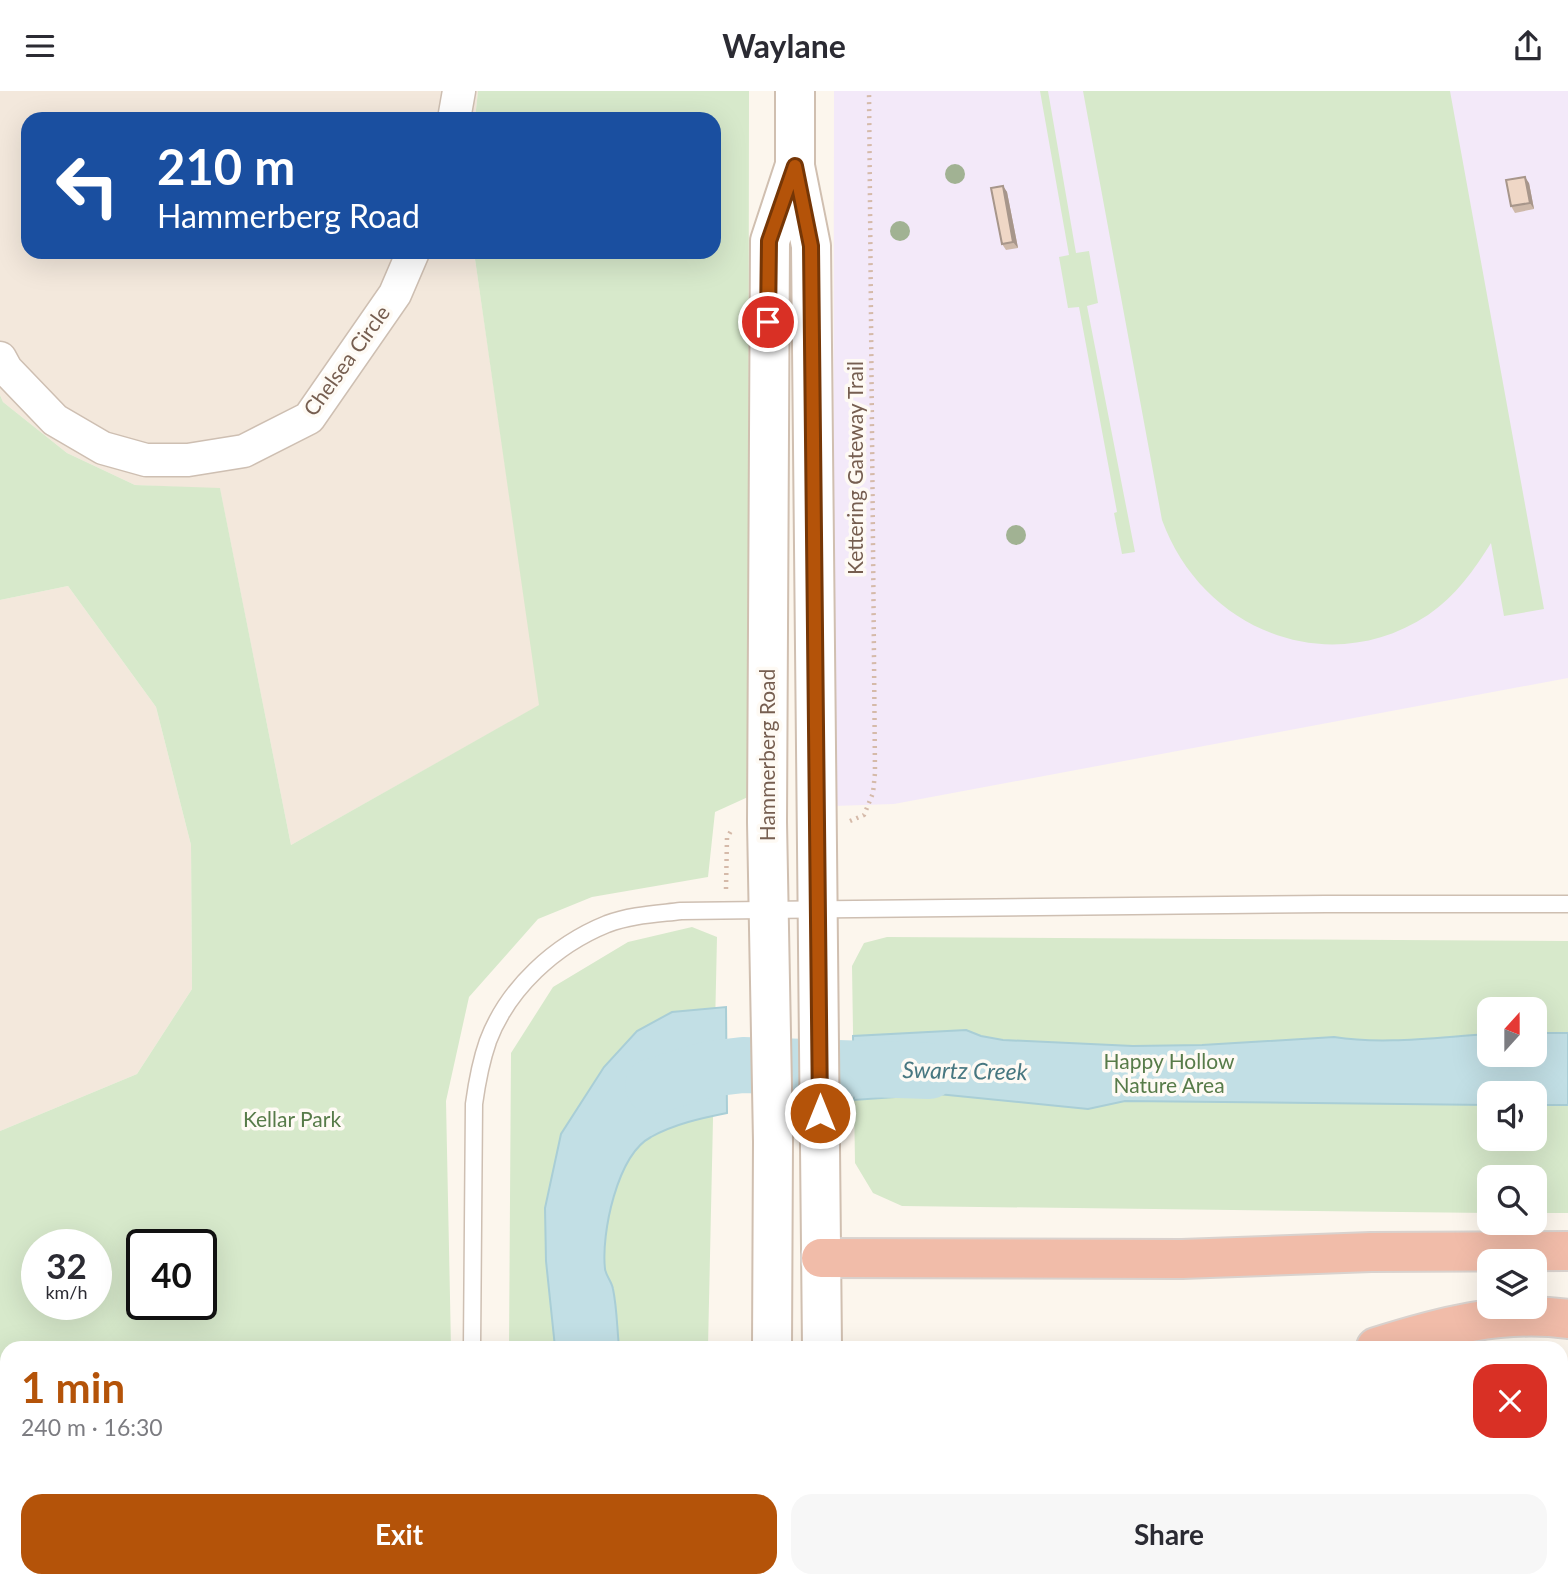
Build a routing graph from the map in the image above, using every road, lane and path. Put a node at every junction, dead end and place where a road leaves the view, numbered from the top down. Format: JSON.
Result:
{"nodes":[{"id":1,"x":459,"y":91,"type":"edge"},
{"id":2,"x":794,"y":91,"type":"edge"},
{"id":3,"x":869,"y":91,"type":"edge"},
{"id":4,"x":455,"y":112,"type":"edge"},
{"id":5,"x":795,"y":166,"type":"junction"},
{"id":6,"x":410,"y":259,"type":"edge"},
{"id":7,"x":0,"y":358,"type":"edge"},
{"id":8,"x":837,"y":821,"type":"dead end"},
{"id":9,"x":738,"y":823,"type":"dead end"},
{"id":10,"x":1568,"y":904,"type":"edge"},
{"id":11,"x":725,"y":911,"type":"junction"},
{"id":12,"x":819,"y":911,"type":"junction"},
{"id":13,"x":770,"y":912,"type":"junction"},
{"id":14,"x":1568,"y":1251,"type":"edge"},
{"id":15,"x":821,"y":1258,"type":"junction"},
{"id":16,"x":772,"y":1306,"type":"junction"},
{"id":17,"x":1568,"y":1319,"type":"edge"},
{"id":18,"x":472,"y":1341,"type":"edge"},
{"id":19,"x":772,"y":1341,"type":"edge"},
{"id":20,"x":822,"y":1341,"type":"edge"},
{"id":21,"x":1398,"y":1341,"type":"edge"}],
"edges":[{"from":1,"to":4,"type":"street"},
{"from":2,"to":5,"type":"street","name":"Hammerberg Road"},
{"from":3,"to":8,"type":"path","name":"Kettering Gateway Trail"},
{"from":5,"to":12,"type":"street","name":"Hammerberg Road"},
{"from":5,"to":13,"type":"street","name":"Hammerberg Road"},
{"from":6,"to":7,"type":"street","name":"Chelsea Circle"},
{"from":9,"to":11,"type":"path"},
{"from":10,"to":12,"type":"lane"},
{"from":11,"to":13,"type":"lane"},
{"from":11,"to":18,"type":"lane"},
{"from":12,"to":13,"type":"lane"},
{"from":12,"to":15,"type":"street","name":"Hammerberg Road"},
{"from":13,"to":16,"type":"street","name":"Hammerberg Road"},
{"from":14,"to":15,"type":"highway"},
{"from":15,"to":16,"type":"street"},
{"from":15,"to":20,"type":"street","name":"Hammerberg Road"},
{"from":16,"to":19,"type":"street","name":"Hammerberg Road"},
{"from":17,"to":21,"type":"highway"}]}
